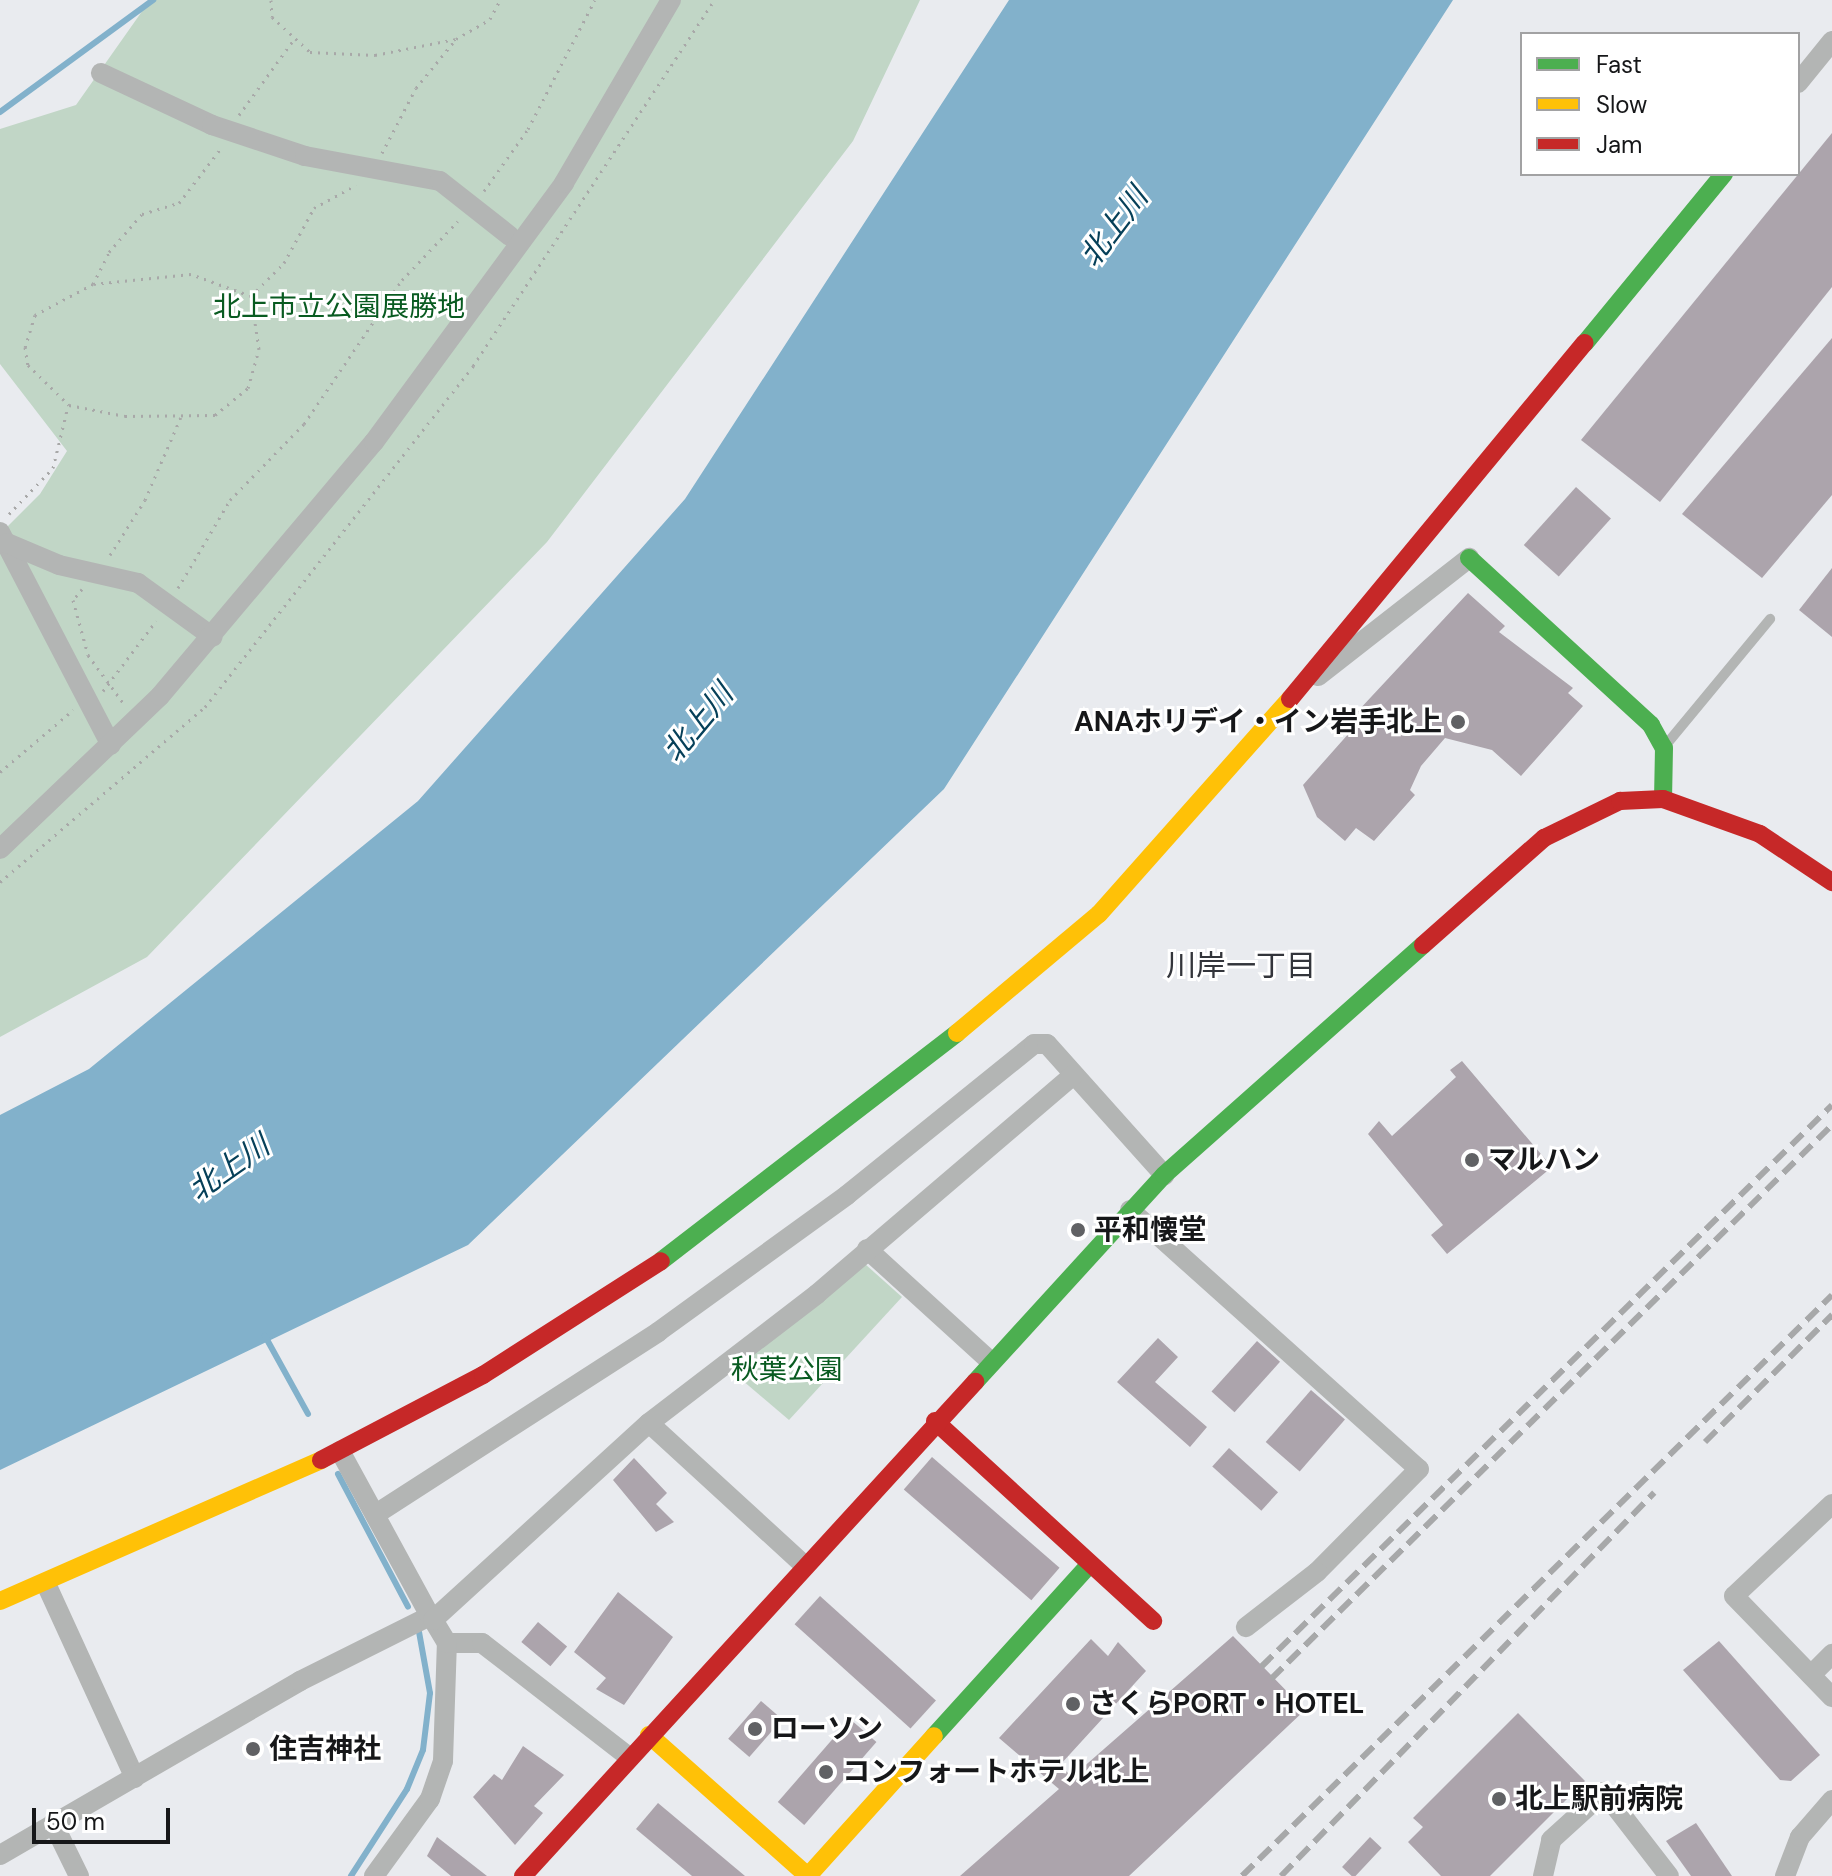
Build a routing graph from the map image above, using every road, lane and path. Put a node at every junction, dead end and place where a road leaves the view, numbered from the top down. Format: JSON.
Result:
{"nodes":[{"id":1,"x":271,"y":0,"type":"edge"},
{"id":2,"x":500,"y":0,"type":"edge"},
{"id":3,"x":595,"y":0,"type":"edge"},
{"id":4,"x":671,"y":0,"type":"edge"},
{"id":5,"x":295,"y":38,"type":"junction"},
{"id":6,"x":456,"y":39,"type":"junction"},
{"id":7,"x":1832,"y":41,"type":"edge"},
{"id":8,"x":101,"y":73,"type":"dead end"},
{"id":9,"x":1800,"y":81,"type":"edge"},
{"id":10,"x":235,"y":120,"type":"dead end"},
{"id":11,"x":228,"y":134,"type":"dead end"},
{"id":12,"x":380,"y":157,"type":"dead end"},
{"id":13,"x":1722,"y":176,"type":"edge"},
{"id":14,"x":368,"y":178,"type":"dead end"},
{"id":15,"x":473,"y":206,"type":"junction"},
{"id":16,"x":510,"y":236,"type":"dead end"},
{"id":17,"x":93,"y":284,"type":"junction"},
{"id":18,"x":251,"y":296,"type":"junction"},
{"id":19,"x":69,"y":405,"type":"junction"},
{"id":20,"x":0,"y":522,"type":"edge"},
{"id":21,"x":3,"y":537,"type":"edge"},
{"id":22,"x":1469,"y":558,"type":"joint"},
{"id":23,"x":168,"y":605,"type":"junction"},
{"id":24,"x":1770,"y":619,"type":"dead end"},
{"id":25,"x":213,"y":637,"type":"junction"},
{"id":26,"x":1296,"y":692,"type":"junction"},
{"id":27,"x":87,"y":699,"type":"junction"},
{"id":28,"x":111,"y":745,"type":"junction"},
{"id":29,"x":1664,"y":748,"type":"junction"},
{"id":30,"x":0,"y":772,"type":"edge"},
{"id":31,"x":1663,"y":799,"type":"junction"},
{"id":32,"x":0,"y":849,"type":"edge"},
{"id":33,"x":1832,"y":882,"type":"edge"},
{"id":34,"x":1073,"y":1075,"type":"junction"},
{"id":35,"x":1164,"y":1175,"type":"junction"},
{"id":36,"x":1130,"y":1210,"type":"junction"},
{"id":37,"x":867,"y":1249,"type":"junction"},
{"id":38,"x":988,"y":1359,"type":"junction"},
{"id":39,"x":935,"y":1421,"type":"junction"},
{"id":40,"x":649,"y":1423,"type":"junction"},
{"id":41,"x":340,"y":1451,"type":"junction"},
{"id":42,"x":1832,"y":1504,"type":"edge"},
{"id":43,"x":376,"y":1514,"type":"junction"},
{"id":44,"x":804,"y":1565,"type":"junction"},
{"id":45,"x":1089,"y":1565,"type":"junction"},
{"id":46,"x":47,"y":1586,"type":"junction"},
{"id":47,"x":0,"y":1601,"type":"edge"},
{"id":48,"x":1153,"y":1621,"type":"dead end"},
{"id":49,"x":1246,"y":1627,"type":"dead end"},
{"id":50,"x":447,"y":1643,"type":"junction"},
{"id":51,"x":1832,"y":1654,"type":"edge"},
{"id":52,"x":1811,"y":1675,"type":"junction"},
{"id":53,"x":1832,"y":1697,"type":"edge"},
{"id":54,"x":649,"y":1735,"type":"junction"},
{"id":55,"x":630,"y":1758,"type":"junction"},
{"id":56,"x":135,"y":1778,"type":"junction"},
{"id":57,"x":1832,"y":1800,"type":"edge"},
{"id":58,"x":53,"y":1823,"type":"junction"},
{"id":59,"x":0,"y":1855,"type":"edge"},
{"id":60,"x":79,"y":1876,"type":"edge"},
{"id":61,"x":374,"y":1876,"type":"edge"},
{"id":62,"x":523,"y":1876,"type":"edge"},
{"id":63,"x":808,"y":1876,"type":"edge"},
{"id":64,"x":1543,"y":1876,"type":"edge"},
{"id":65,"x":1669,"y":1876,"type":"edge"},
{"id":66,"x":1785,"y":1876,"type":"edge"}],
"edges":[{"from":1,"to":5,"type":"path"},
{"from":2,"to":6,"type":"path"},
{"from":3,"to":15,"type":"path"},
{"from":4,"to":25,"type":"street"},
{"from":5,"to":6,"type":"path"},
{"from":5,"to":10,"type":"path"},
{"from":6,"to":12,"type":"path"},
{"from":7,"to":9,"type":"street"},
{"from":8,"to":15,"type":"street"},
{"from":11,"to":17,"type":"path"},
{"from":13,"to":26,"type":"street"},
{"from":14,"to":18,"type":"path"},
{"from":15,"to":16,"type":"street"},
{"from":15,"to":23,"type":"path"},
{"from":17,"to":18,"type":"path"},
{"from":17,"to":19,"type":"path"},
{"from":18,"to":19,"type":"path"},
{"from":19,"to":20,"type":"path"},
{"from":21,"to":23,"type":"street"},
{"from":21,"to":27,"type":"street"},
{"from":22,"to":26,"type":"street"},
{"from":22,"to":29,"type":"street"},
{"from":23,"to":25,"type":"street"},
{"from":23,"to":27,"type":"path"},
{"from":24,"to":29,"type":"lane"},
{"from":25,"to":28,"type":"street"},
{"from":26,"to":41,"type":"street"},
{"from":27,"to":28,"type":"street"},
{"from":27,"to":30,"type":"path"},
{"from":28,"to":32,"type":"street"},
{"from":29,"to":31,"type":"street"},
{"from":31,"to":33,"type":"street"},
{"from":31,"to":35,"type":"street"},
{"from":34,"to":35,"type":"street"},
{"from":34,"to":37,"type":"street"},
{"from":34,"to":43,"type":"street"},
{"from":35,"to":36,"type":"street"},
{"from":36,"to":38,"type":"street"},
{"from":36,"to":49,"type":"street"},
{"from":37,"to":38,"type":"street"},
{"from":37,"to":40,"type":"street"},
{"from":38,"to":39,"type":"street"},
{"from":39,"to":44,"type":"street"},
{"from":39,"to":45,"type":"street"},
{"from":40,"to":44,"type":"street"},
{"from":40,"to":50,"type":"street"},
{"from":41,"to":43,"type":"street"},
{"from":41,"to":46,"type":"street"},
{"from":42,"to":52,"type":"street"},
{"from":43,"to":56,"type":"street"},
{"from":44,"to":54,"type":"street"},
{"from":45,"to":48,"type":"street"},
{"from":45,"to":63,"type":"street"},
{"from":46,"to":47,"type":"street"},
{"from":46,"to":56,"type":"street"},
{"from":50,"to":55,"type":"street"},
{"from":50,"to":61,"type":"street"},
{"from":51,"to":52,"type":"street"},
{"from":52,"to":53,"type":"street"},
{"from":54,"to":55,"type":"street"},
{"from":54,"to":63,"type":"street"},
{"from":55,"to":62,"type":"street"},
{"from":56,"to":58,"type":"street"},
{"from":57,"to":66,"type":"street"},
{"from":58,"to":59,"type":"street"},
{"from":58,"to":60,"type":"street"},
{"from":64,"to":65,"type":"street"}]}
